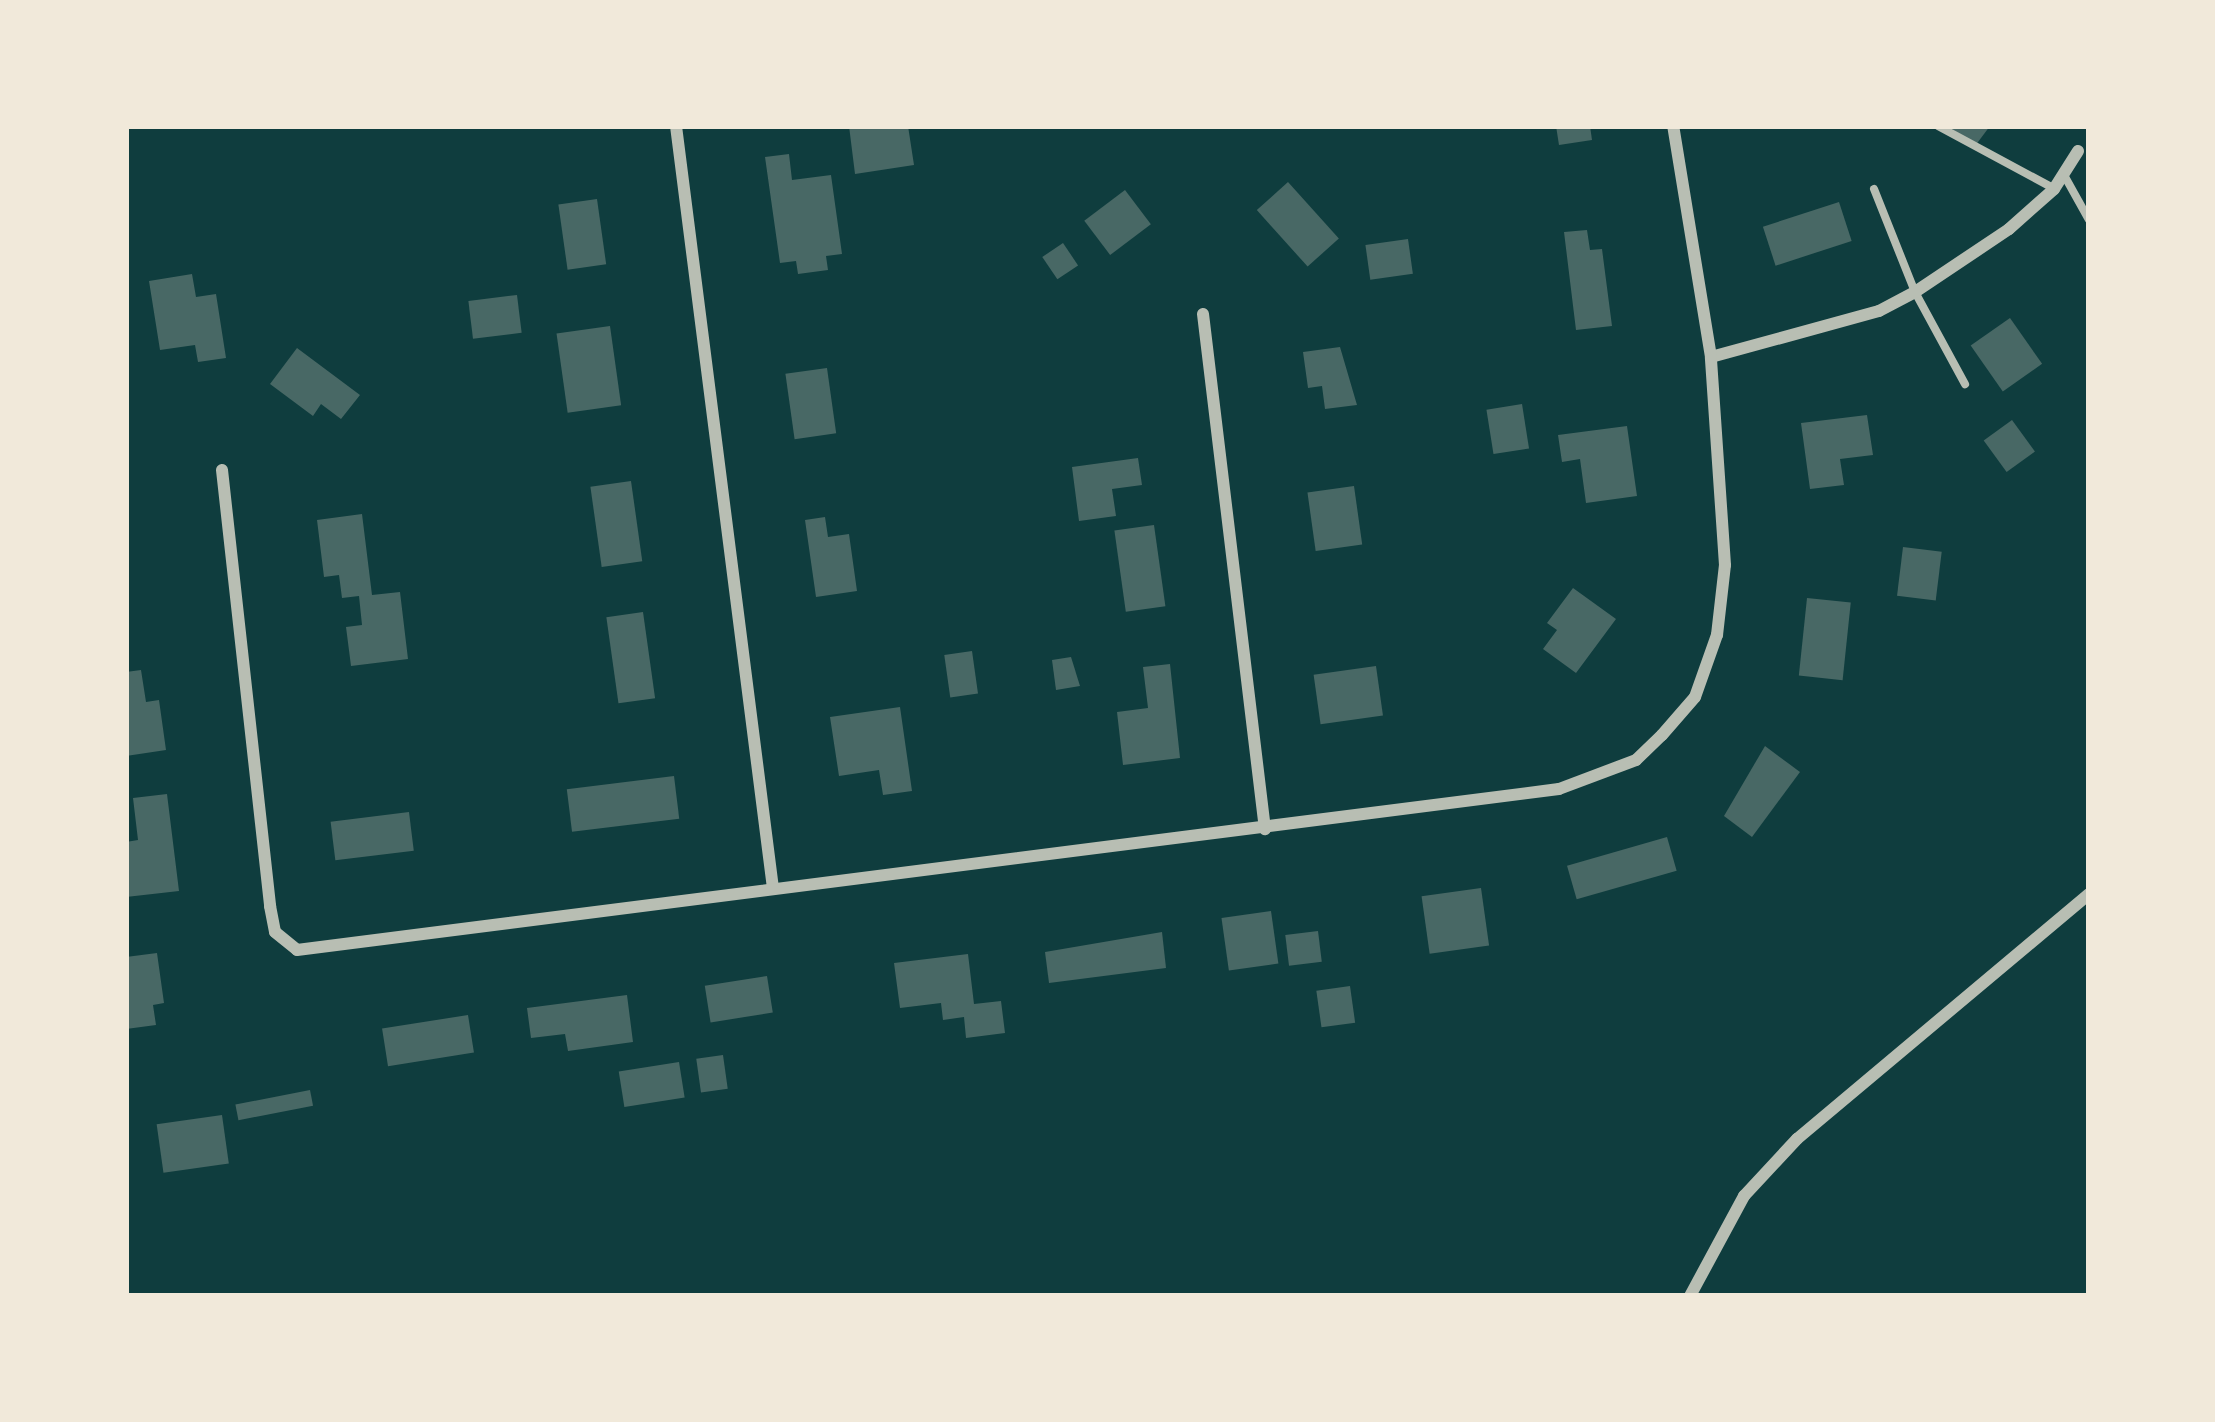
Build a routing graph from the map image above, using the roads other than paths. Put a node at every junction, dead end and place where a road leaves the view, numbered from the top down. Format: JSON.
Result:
{"nodes":[{"id":1,"x":676,"y":126,"type":"edge"},
{"id":2,"x":1673,"y":126,"type":"edge"},
{"id":3,"x":1938,"y":126,"type":"edge"},
{"id":4,"x":2084,"y":152,"type":"edge"},
{"id":5,"x":2063,"y":173,"type":"junction"},
{"id":6,"x":1874,"y":189,"type":"dead end"},
{"id":7,"x":2054,"y":189,"type":"junction"},
{"id":8,"x":2089,"y":220,"type":"edge"},
{"id":9,"x":1915,"y":292,"type":"junction"},
{"id":10,"x":1202,"y":314,"type":"dead end"},
{"id":11,"x":1711,"y":358,"type":"junction"},
{"id":12,"x":1966,"y":384,"type":"dead end"},
{"id":13,"x":222,"y":470,"type":"dead end"},
{"id":14,"x":1265,"y":830,"type":"junction"},
{"id":15,"x":772,"y":889,"type":"junction"},
{"id":16,"x":2089,"y":894,"type":"edge"},
{"id":17,"x":1690,"y":1296,"type":"edge"}],
"edges":[{"from":1,"to":15,"type":"street"},
{"from":2,"to":11,"type":"street"},
{"from":3,"to":7,"type":"lane"},
{"from":4,"to":5,"type":"street"},
{"from":5,"to":7,"type":"street"},
{"from":5,"to":8,"type":"lane"},
{"from":6,"to":9,"type":"lane"},
{"from":7,"to":9,"type":"street"},
{"from":9,"to":11,"type":"street"},
{"from":9,"to":12,"type":"lane"},
{"from":10,"to":14,"type":"street"},
{"from":11,"to":14,"type":"street"},
{"from":13,"to":15,"type":"street"},
{"from":14,"to":15,"type":"street"},
{"from":16,"to":17,"type":"street"}]}
